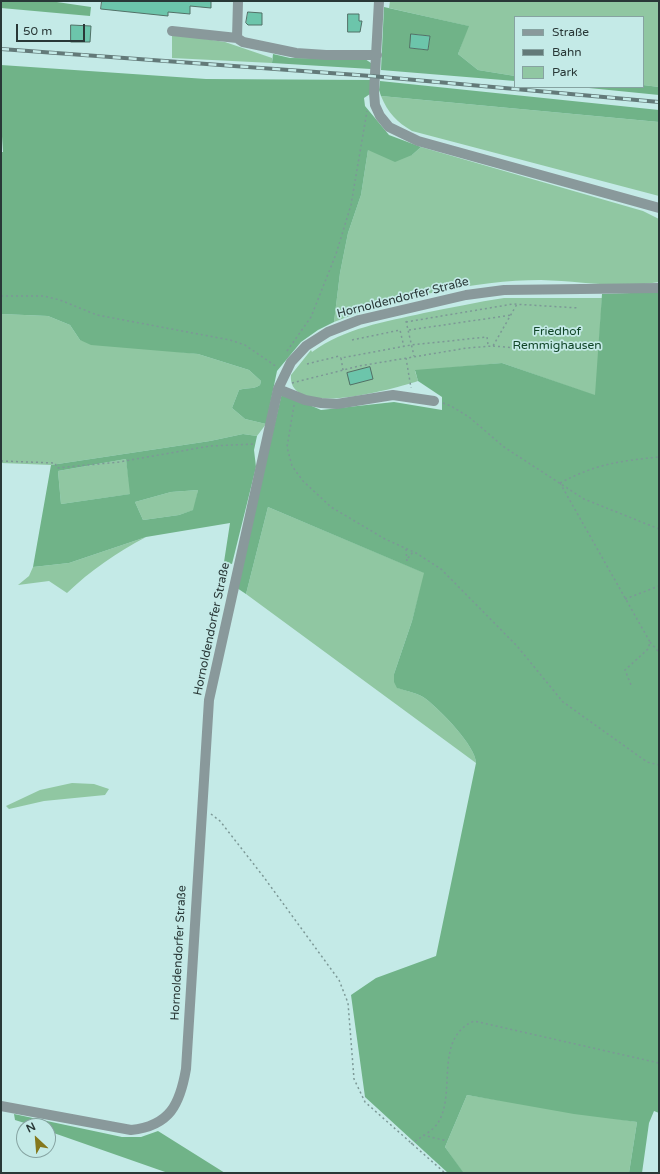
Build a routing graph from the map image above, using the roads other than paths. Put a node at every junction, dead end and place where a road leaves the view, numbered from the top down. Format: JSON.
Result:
{"nodes":[{"id":1,"x":238,"y":1,"type":"edge"},
{"id":2,"x":379,"y":1,"type":"edge"},
{"id":3,"x":172,"y":31,"type":"dead end"},
{"id":4,"x":237,"y":38,"type":"junction"},
{"id":5,"x":377,"y":55,"type":"junction"},
{"id":6,"x":659,"y":208,"type":"edge"},
{"id":7,"x":659,"y":288,"type":"edge"},
{"id":8,"x":279,"y":387,"type":"junction"},
{"id":9,"x":434,"y":401,"type":"road end"},
{"id":10,"x":1,"y":1106,"type":"edge"}],
"edges":[{"from":1,"to":4,"type":"street"},
{"from":2,"to":5,"type":"street"},
{"from":3,"to":4,"type":"street"},
{"from":4,"to":5,"type":"street"},
{"from":5,"to":6,"type":"street"},
{"from":7,"to":8,"type":"street","name":"Hornoldendorfer Straße"},
{"from":8,"to":9,"type":"street"},
{"from":8,"to":10,"type":"street","name":"Hornoldendorfer Straße"}]}
